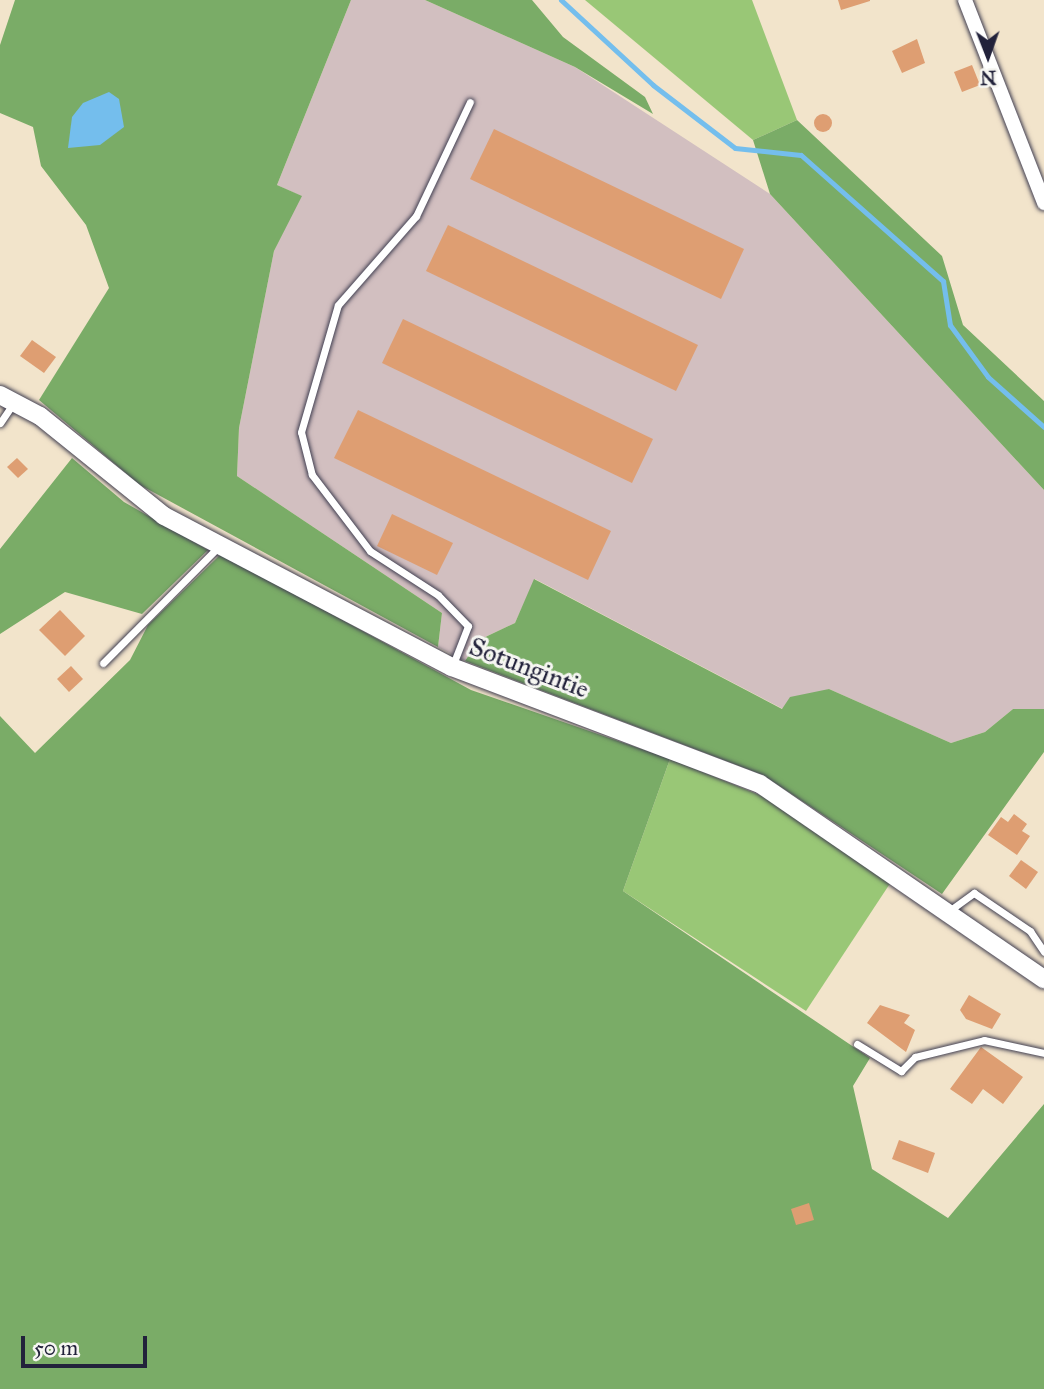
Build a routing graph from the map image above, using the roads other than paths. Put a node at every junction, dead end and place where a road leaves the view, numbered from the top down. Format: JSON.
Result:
{"nodes":[{"id":1,"x":965,"y":0,"type":"edge"},
{"id":2,"x":470,"y":102,"type":"dead end"},
{"id":3,"x":1044,"y":203,"type":"edge"},
{"id":4,"x":8,"y":398,"type":"edge"},
{"id":5,"x":0,"y":423,"type":"edge"},
{"id":6,"x":220,"y":545,"type":"junction"},
{"id":7,"x":103,"y":663,"type":"dead end"},
{"id":8,"x":452,"y":667,"type":"junction"},
{"id":9,"x":948,"y":912,"type":"junction"},
{"id":10,"x":1044,"y":952,"type":"edge"},
{"id":11,"x":1044,"y":979,"type":"edge"},
{"id":12,"x":857,"y":1044,"type":"dead end"},
{"id":13,"x":1044,"y":1053,"type":"edge"}],
"edges":[{"from":1,"to":3,"type":"street"},
{"from":2,"to":8,"type":"lane"},
{"from":4,"to":5,"type":"lane"},
{"from":4,"to":6,"type":"street","name":"Sotungintie"},
{"from":6,"to":7,"type":"lane"},
{"from":6,"to":8,"type":"street","name":"Sotungintie"},
{"from":8,"to":9,"type":"street","name":"Sotungintie"},
{"from":9,"to":10,"type":"lane"},
{"from":9,"to":11,"type":"street","name":"Sotungintie"},
{"from":12,"to":13,"type":"lane"}]}
